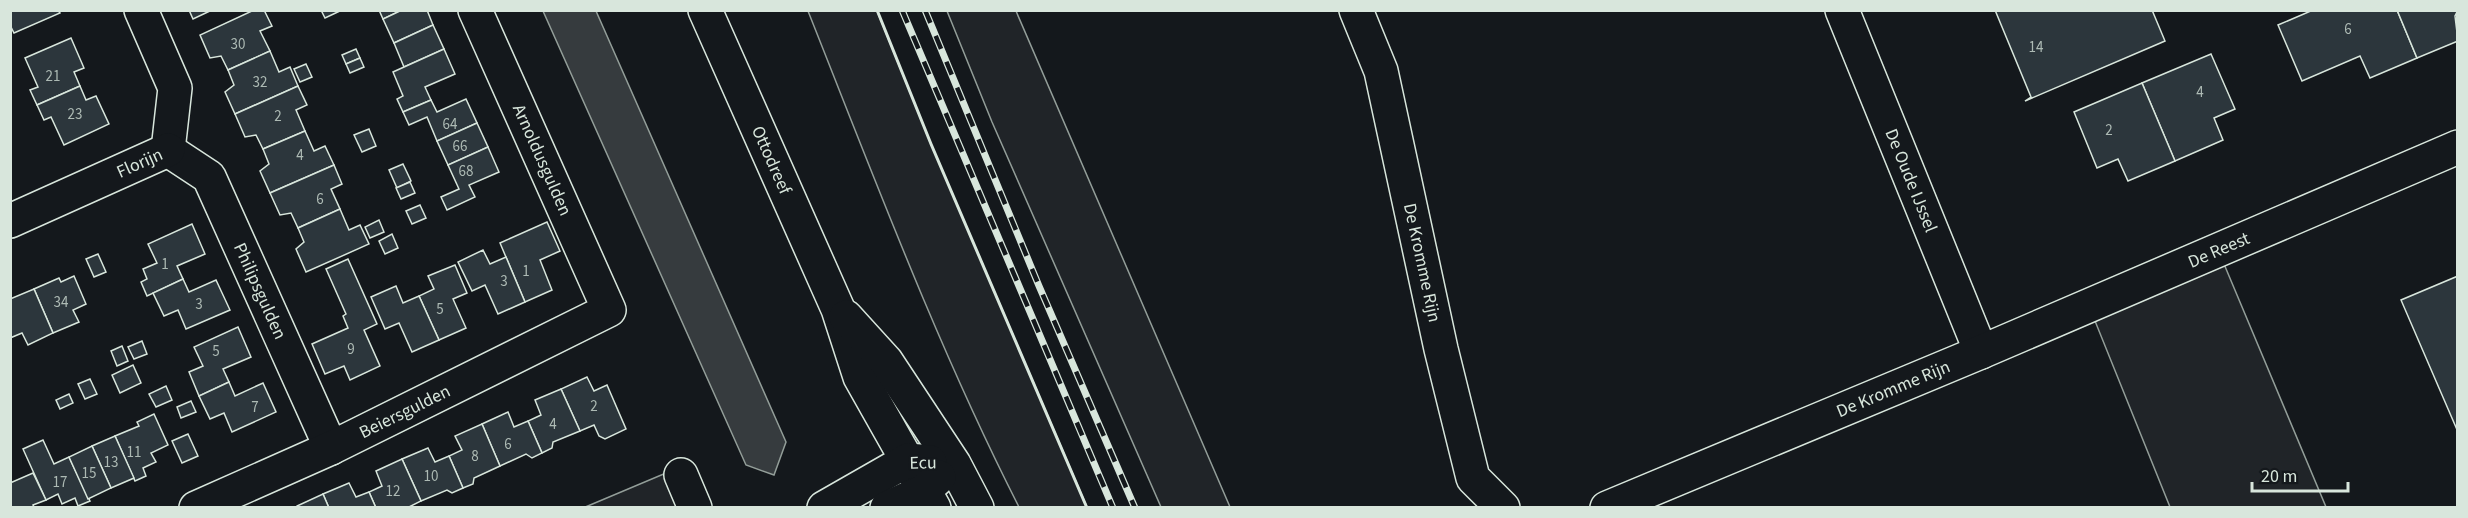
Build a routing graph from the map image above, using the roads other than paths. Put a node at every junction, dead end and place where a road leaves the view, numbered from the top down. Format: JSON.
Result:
{"nodes":[{"id":1,"x":141,"y":10,"type":"edge"},
{"id":2,"x":475,"y":10,"type":"edge"},
{"id":3,"x":705,"y":10,"type":"edge"},
{"id":4,"x":1356,"y":10,"type":"edge"},
{"id":5,"x":1842,"y":10,"type":"edge"},
{"id":6,"x":2457,"y":147,"type":"edge"},
{"id":7,"x":168,"y":150,"type":"junction"},
{"id":8,"x":10,"y":221,"type":"edge"},
{"id":9,"x":838,"y":309,"type":"junction"},
{"id":10,"x":609,"y":310,"type":"joint"},
{"id":11,"x":1981,"y":352,"type":"junction"},
{"id":12,"x":331,"y":448,"type":"junction"},
{"id":13,"x":908,"y":460,"type":"junction"},
{"id":14,"x":954,"y":464,"type":"junction"},
{"id":15,"x":681,"y":475,"type":"dead end"},
{"id":16,"x":929,"y":499,"type":"edge"},
{"id":17,"x":868,"y":506,"type":"edge"},
{"id":18,"x":196,"y":507,"type":"edge"},
{"id":19,"x":695,"y":507,"type":"edge"},
{"id":20,"x":824,"y":507,"type":"edge"},
{"id":21,"x":977,"y":507,"type":"edge"},
{"id":22,"x":1503,"y":507,"type":"edge"},
{"id":23,"x":1606,"y":507,"type":"edge"}],
"edges":[{"from":1,"to":7,"type":"street","name":"Florijn"},
{"from":2,"to":10,"type":"street","name":"Arnoldusgulden"},
{"from":3,"to":9,"type":"street","name":"Ottodreef"},
{"from":4,"to":22,"type":"street","name":"De Kromme Rijn"},
{"from":5,"to":11,"type":"street","name":"De Oude IJssel"},
{"from":6,"to":11,"type":"street","name":"De Reest"},
{"from":7,"to":8,"type":"street","name":"Florijn"},
{"from":7,"to":12,"type":"street","name":"Philipsgulden"},
{"from":9,"to":13,"type":"street","name":"Ottodreef"},
{"from":9,"to":14,"type":"street","name":"Ottodreef"},
{"from":10,"to":12,"type":"street","name":"Beiersgulden"},
{"from":11,"to":23,"type":"street","name":"De Kromme Rijn"},
{"from":12,"to":18,"type":"street","name":"Beiersgulden"},
{"from":13,"to":14,"type":"street","name":"Ecu"},
{"from":13,"to":16,"type":"street","name":"Ottodreef"},
{"from":13,"to":20,"type":"street","name":"Ecu"},
{"from":14,"to":16,"type":"street","name":"Ecu"},
{"from":14,"to":21,"type":"street","name":"Ottodreef"},
{"from":15,"to":19,"type":"street"},
{"from":16,"to":17,"type":"street","name":"Ecu"}]}
